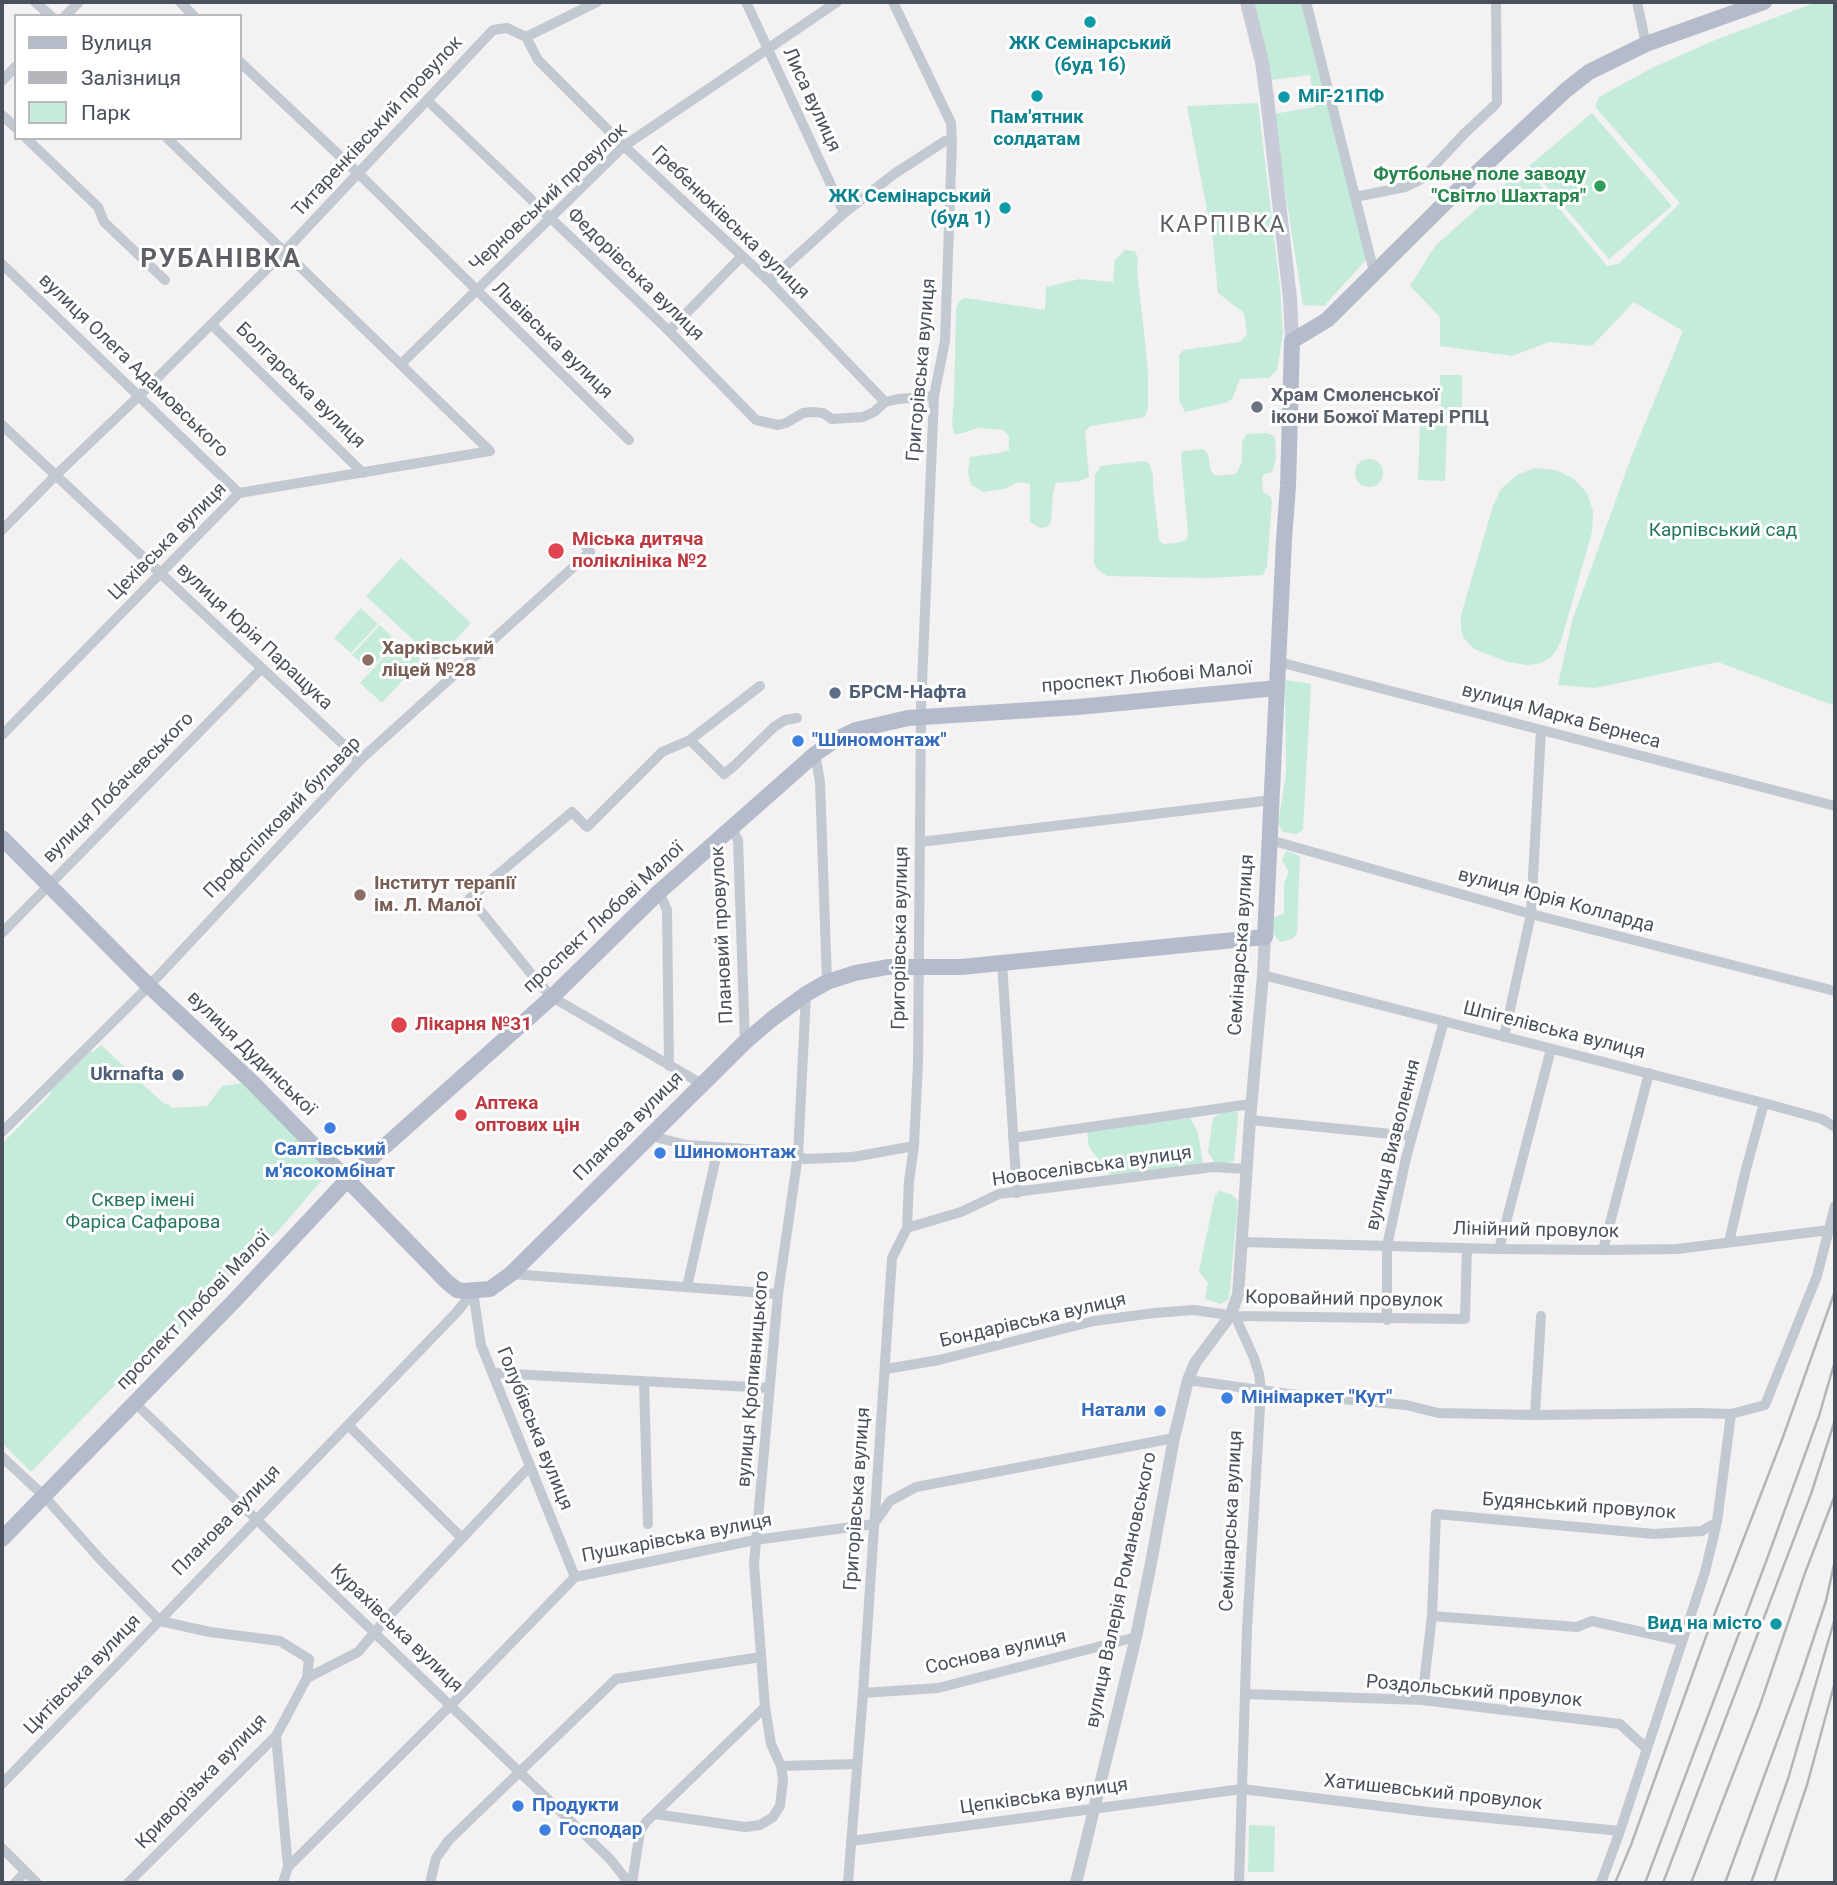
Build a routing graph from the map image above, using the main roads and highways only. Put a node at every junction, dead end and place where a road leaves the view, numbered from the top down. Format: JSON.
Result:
{"nodes":[{"id":1,"x":1247,"y":2,"type":"edge"},
{"id":2,"x":1764,"y":2,"type":"edge"},
{"id":3,"x":1292,"y":341,"type":"junction"},
{"id":4,"x":1277,"y":688,"type":"junction"},
{"id":5,"x":2,"y":838,"type":"edge"},
{"id":6,"x":1265,"y":937,"type":"joint"},
{"id":7,"x":348,"y":1179,"type":"junction"},
{"id":8,"x":473,"y":1292,"type":"joint"},
{"id":9,"x":2,"y":1539,"type":"edge"}],
"edges":[{"from":1,"to":3,"type":"main road","name":"Семінарська вулиця"},
{"from":2,"to":3,"type":"main road"},
{"from":3,"to":4,"type":"main road","name":"Семінарська вулиця"},
{"from":4,"to":6,"type":"main road","name":"Семінарська вулиця"},
{"from":4,"to":7,"type":"main road","name":"проспект Любові Малої"},
{"from":5,"to":7,"type":"main road","name":"вулиця Дудинської"},
{"from":6,"to":8,"type":"main road","name":"Планова вулиця"},
{"from":7,"to":8,"type":"main road","name":"вулиця Дудинської"},
{"from":7,"to":9,"type":"main road","name":"проспект Любові Малої"}]}
